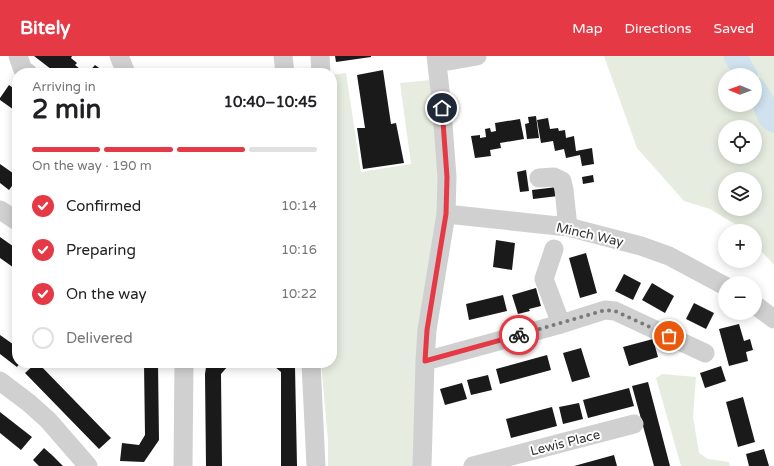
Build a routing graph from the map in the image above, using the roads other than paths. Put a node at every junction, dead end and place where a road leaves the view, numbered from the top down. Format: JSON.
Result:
{"nodes":[{"id":1,"x":18,"y":56,"type":"edge"},
{"id":2,"x":119,"y":56,"type":"edge"},
{"id":3,"x":283,"y":56,"type":"edge"},
{"id":4,"x":320,"y":56,"type":"edge"},
{"id":5,"x":477,"y":56,"type":"edge"},
{"id":6,"x":436,"y":59,"type":"edge"},
{"id":7,"x":22,"y":68,"type":"edge"},
{"id":8,"x":124,"y":68,"type":"edge"},
{"id":9,"x":284,"y":68,"type":"edge"},
{"id":10,"x":321,"y":68,"type":"edge"},
{"id":11,"x":540,"y":178,"type":"dead end"},
{"id":12,"x":0,"y":210,"type":"edge"},
{"id":13,"x":446,"y":214,"type":"junction"},
{"id":14,"x":12,"y":218,"type":"edge"},
{"id":15,"x":568,"y":227,"type":"junction"},
{"id":16,"x":554,"y":248,"type":"dead end"},
{"id":17,"x":718,"y":282,"type":"edge"},
{"id":18,"x":762,"y":310,"type":"edge"},
{"id":19,"x":774,"y":319,"type":"edge"},
{"id":20,"x":561,"y":324,"type":"junction"},
{"id":21,"x":705,"y":353,"type":"dead end"},
{"id":22,"x":425,"y":361,"type":"junction"},
{"id":23,"x":184,"y":368,"type":"edge"},
{"id":24,"x":311,"y":368,"type":"edge"},
{"id":25,"x":0,"y":382,"type":"edge"},
{"id":26,"x":634,"y":424,"type":"dead end"},
{"id":27,"x":88,"y":466,"type":"edge"},
{"id":28,"x":183,"y":466,"type":"edge"},
{"id":29,"x":316,"y":466,"type":"edge"},
{"id":30,"x":422,"y":466,"type":"edge"},
{"id":31,"x":473,"y":466,"type":"edge"}],
"edges":[{"from":1,"to":7,"type":"street"},
{"from":2,"to":8,"type":"street"},
{"from":3,"to":9,"type":"street"},
{"from":4,"to":10,"type":"street"},
{"from":5,"to":6,"type":"street"},
{"from":6,"to":13,"type":"street"},
{"from":11,"to":15,"type":"street"},
{"from":12,"to":14,"type":"street"},
{"from":13,"to":15,"type":"street","name":"Minch Way"},
{"from":13,"to":22,"type":"street"},
{"from":15,"to":17,"type":"street","name":"Minch Way"},
{"from":16,"to":20,"type":"street"},
{"from":18,"to":19,"type":"street"},
{"from":20,"to":21,"type":"street"},
{"from":20,"to":22,"type":"street"},
{"from":22,"to":30,"type":"street"},
{"from":23,"to":28,"type":"street"},
{"from":24,"to":29,"type":"street"},
{"from":25,"to":27,"type":"street"},
{"from":26,"to":31,"type":"street","name":"Lewis Place"}]}
